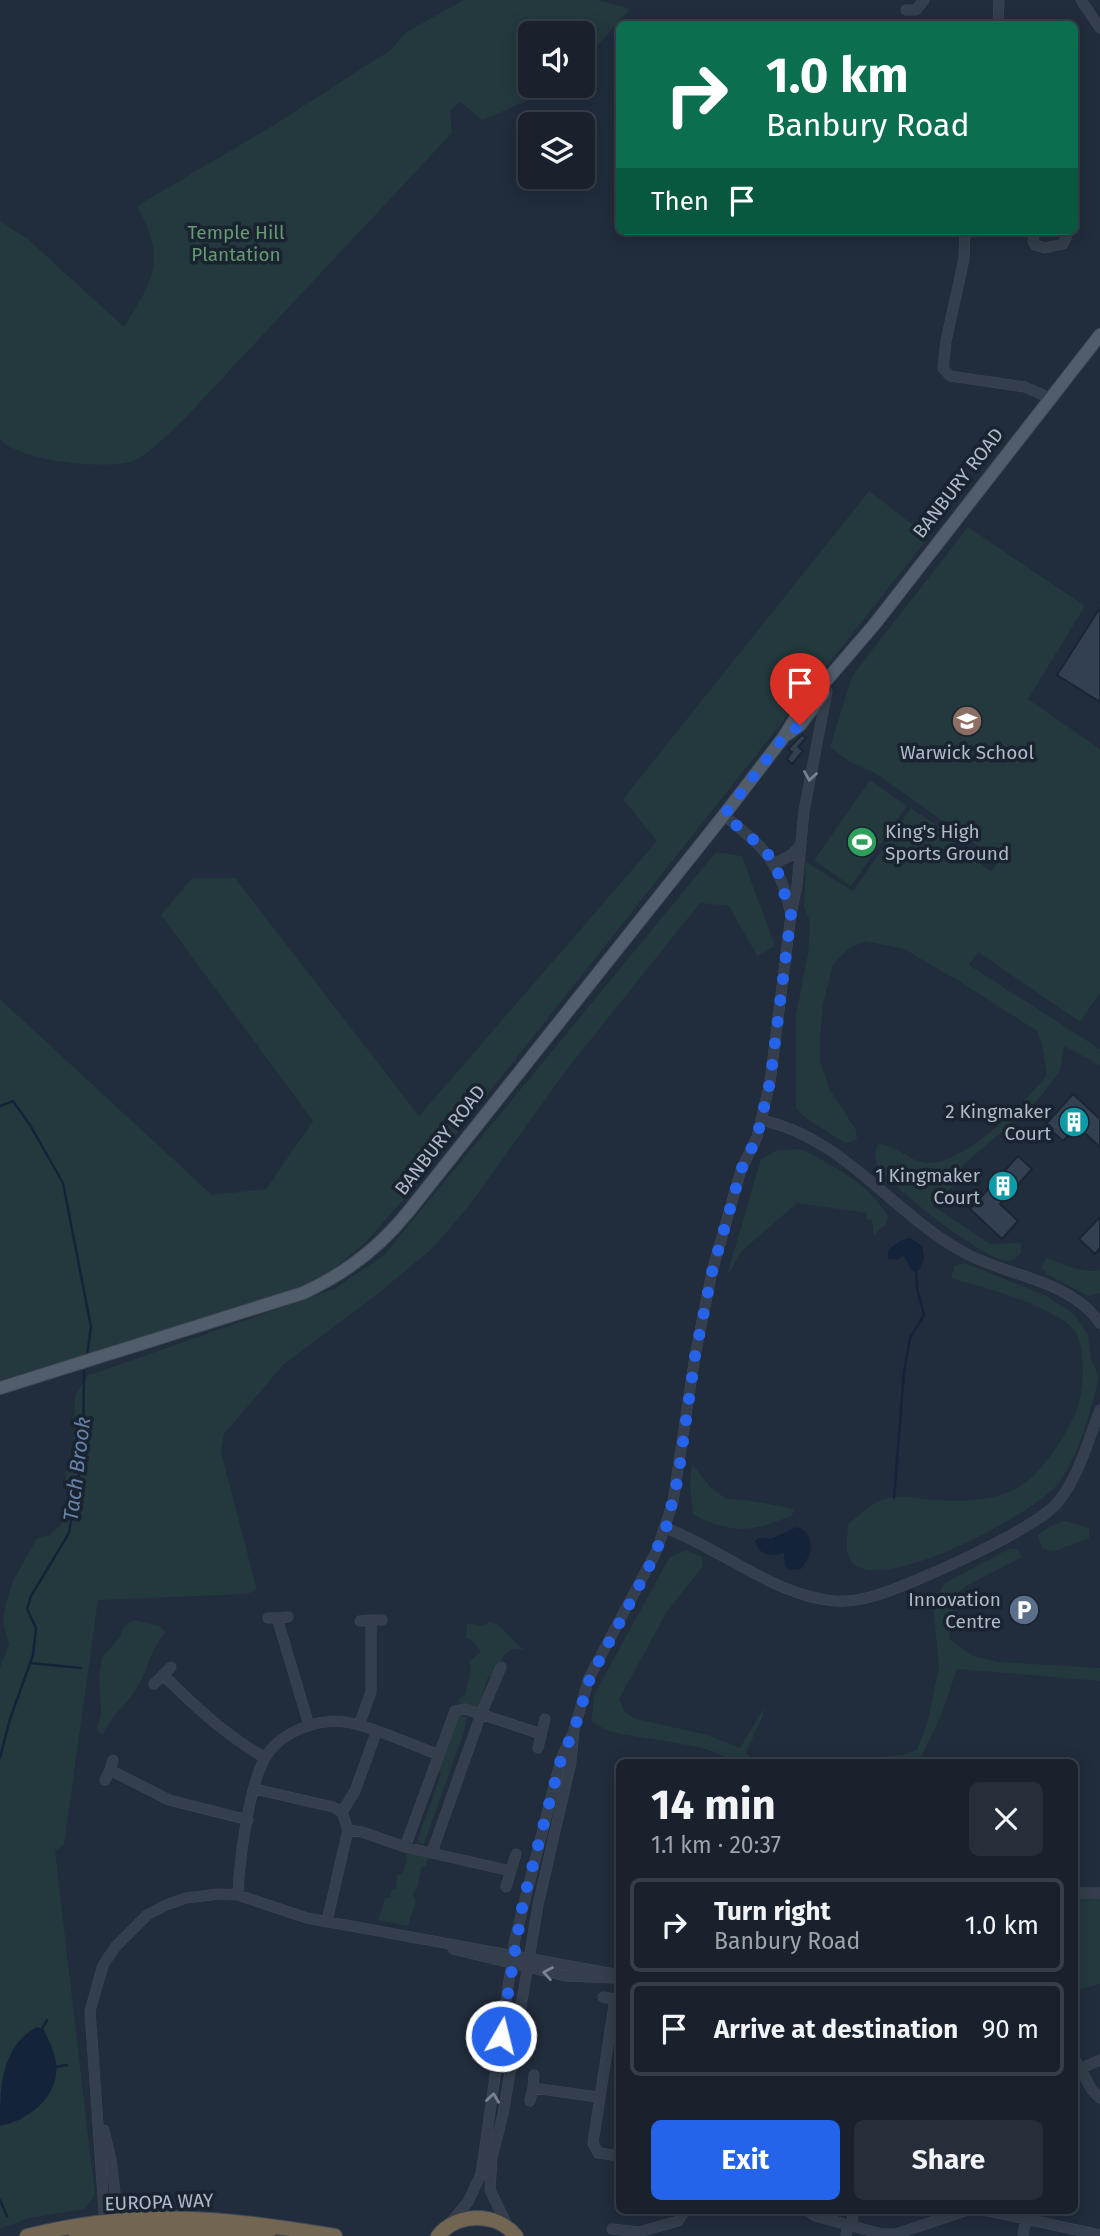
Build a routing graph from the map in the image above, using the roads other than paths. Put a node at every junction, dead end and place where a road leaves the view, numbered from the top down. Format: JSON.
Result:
{"nodes":[{"id":1,"x":924,"y":0,"type":"edge"},
{"id":2,"x":999,"y":0,"type":"edge"},
{"id":3,"x":1081,"y":0,"type":"edge"},
{"id":4,"x":906,"y":10,"type":"dead end"},
{"id":5,"x":998,"y":21,"type":"edge"},
{"id":6,"x":1100,"y":28,"type":"edge"},
{"id":7,"x":965,"y":235,"type":"edge"},
{"id":8,"x":1034,"y":235,"type":"edge"},
{"id":9,"x":1066,"y":235,"type":"edge"},
{"id":10,"x":1100,"y":335,"type":"edge"},
{"id":11,"x":1050,"y":398,"type":"junction"},
{"id":12,"x":849,"y":656,"type":"junction"},
{"id":13,"x":828,"y":687,"type":"junction"},
{"id":14,"x":783,"y":738,"type":"junction"},
{"id":15,"x":724,"y":815,"type":"junction"},
{"id":16,"x":800,"y":845,"type":"junction"},
{"id":17,"x":775,"y":863,"type":"junction"},
{"id":18,"x":791,"y":915,"type":"junction"},
{"id":19,"x":761,"y":1120,"type":"junction"},
{"id":20,"x":1100,"y":1323,"type":"edge"},
{"id":21,"x":0,"y":1388,"type":"edge"},
{"id":22,"x":1100,"y":1410,"type":"edge"},
{"id":23,"x":666,"y":1528,"type":"junction"},
{"id":24,"x":278,"y":1618,"type":"dead end"},
{"id":25,"x":371,"y":1620,"type":"dead end"},
{"id":26,"x":171,"y":1667,"type":"dead end"},
{"id":27,"x":501,"y":1667,"type":"dead end"},
{"id":28,"x":163,"y":1675,"type":"junction"},
{"id":29,"x":154,"y":1684,"type":"dead end"},
{"id":30,"x":481,"y":1714,"type":"junction"},
{"id":31,"x":545,"y":1719,"type":"dead end"},
{"id":32,"x":309,"y":1725,"type":"junction"},
{"id":33,"x":359,"y":1725,"type":"junction"},
{"id":34,"x":574,"y":1730,"type":"junction"},
{"id":35,"x":376,"y":1733,"type":"junction"},
{"id":36,"x":541,"y":1734,"type":"junction"},
{"id":37,"x":538,"y":1748,"type":"dead end"},
{"id":38,"x":437,"y":1754,"type":"junction"},
{"id":39,"x":265,"y":1758,"type":"junction"},
{"id":40,"x":105,"y":1780,"type":"dead end"},
{"id":41,"x":255,"y":1789,"type":"junction"},
{"id":42,"x":342,"y":1812,"type":"junction"},
{"id":43,"x":248,"y":1820,"type":"junction"},
{"id":44,"x":348,"y":1830,"type":"junction"},
{"id":45,"x":405,"y":1847,"type":"junction"},
{"id":46,"x":432,"y":1852,"type":"junction"},
{"id":47,"x":516,"y":1854,"type":"dead end"},
{"id":48,"x":511,"y":1871,"type":"junction"},
{"id":49,"x":506,"y":1887,"type":"dead end"},
{"id":50,"x":1078,"y":1893,"type":"edge"},
{"id":51,"x":1100,"y":1893,"type":"edge"},
{"id":52,"x":238,"y":1895,"type":"junction"},
{"id":53,"x":327,"y":1921,"type":"junction"},
{"id":54,"x":430,"y":1942,"type":"junction"},
{"id":55,"x":513,"y":1954,"type":"junction"},
{"id":56,"x":528,"y":1957,"type":"junction"},
{"id":57,"x":511,"y":1965,"type":"junction"},
{"id":58,"x":526,"y":1969,"type":"junction"},
{"id":59,"x":616,"y":1976,"type":"edge"},
{"id":60,"x":616,"y":1977,"type":"edge"},
{"id":61,"x":603,"y":1997,"type":"dead end"},
{"id":62,"x":616,"y":1999,"type":"edge"},
{"id":63,"x":616,"y":2004,"type":"edge"},
{"id":64,"x":1100,"y":2060,"type":"edge"},
{"id":65,"x":1078,"y":2063,"type":"edge"},
{"id":66,"x":1082,"y":2068,"type":"junction"},
{"id":67,"x":534,"y":2075,"type":"dead end"},
{"id":68,"x":533,"y":2088,"type":"junction"},
{"id":69,"x":598,"y":2097,"type":"junction"},
{"id":70,"x":1100,"y":2098,"type":"edge"},
{"id":71,"x":530,"y":2101,"type":"dead end"},
{"id":72,"x":616,"y":2156,"type":"edge"},
{"id":73,"x":682,"y":2214,"type":"edge"},
{"id":74,"x":812,"y":2214,"type":"edge"},
{"id":75,"x":955,"y":2214,"type":"edge"},
{"id":76,"x":1027,"y":2215,"type":"edge"},
{"id":77,"x":612,"y":2229,"type":"dead end"},
{"id":78,"x":849,"y":2229,"type":"edge"},
{"id":79,"x":113,"y":2230,"type":"edge"},
{"id":80,"x":440,"y":2233,"type":"edge"},
{"id":81,"x":514,"y":2234,"type":"edge"},
{"id":82,"x":635,"y":2234,"type":"edge"},
{"id":83,"x":1100,"y":2235,"type":"edge"},
{"id":84,"x":27,"y":2236,"type":"edge"},
{"id":85,"x":76,"y":2236,"type":"edge"},
{"id":86,"x":268,"y":2236,"type":"edge"},
{"id":87,"x":335,"y":2236,"type":"edge"},
{"id":88,"x":1023,"y":2236,"type":"edge"}],
"edges":[{"from":1,"to":4,"type":"street"},
{"from":2,"to":5,"type":"street"},
{"from":3,"to":6,"type":"street"},
{"from":7,"to":11,"type":"street"},
{"from":8,"to":9,"type":"street"},
{"from":10,"to":11,"type":"main road","name":"BANBURY ROAD"},
{"from":11,"to":12,"type":"main road","name":"BANBURY ROAD"},
{"from":12,"to":13,"type":"main road","name":"BANBURY ROAD"},
{"from":12,"to":14,"type":"main road","name":"BANBURY ROAD"},
{"from":13,"to":14,"type":"main road","name":"BANBURY ROAD"},
{"from":13,"to":16,"type":"street","one_way":true},
{"from":14,"to":15,"type":"main road","name":"BANBURY ROAD"},
{"from":15,"to":17,"type":"street"},
{"from":15,"to":21,"type":"main road","name":"BANBURY ROAD"},
{"from":16,"to":17,"type":"street"},
{"from":16,"to":18,"type":"street"},
{"from":17,"to":18,"type":"street"},
{"from":18,"to":19,"type":"street"},
{"from":19,"to":20,"type":"street"},
{"from":19,"to":23,"type":"street"},
{"from":22,"to":23,"type":"street"},
{"from":23,"to":34,"type":"street"},
{"from":24,"to":32,"type":"street"},
{"from":25,"to":33,"type":"street"},
{"from":26,"to":28,"type":"street"},
{"from":27,"to":30,"type":"street"},
{"from":28,"to":29,"type":"street"},
{"from":28,"to":39,"type":"street"},
{"from":30,"to":36,"type":"street"},
{"from":30,"to":38,"type":"street"},
{"from":30,"to":46,"type":"street"},
{"from":31,"to":36,"type":"street"},
{"from":32,"to":33,"type":"street"},
{"from":32,"to":39,"type":"street"},
{"from":33,"to":35,"type":"street"},
{"from":34,"to":55,"type":"street"},
{"from":34,"to":56,"type":"street"},
{"from":35,"to":38,"type":"street"},
{"from":35,"to":42,"type":"street"},
{"from":36,"to":37,"type":"street"},
{"from":38,"to":45,"type":"street"},
{"from":39,"to":41,"type":"street"},
{"from":40,"to":43,"type":"street"},
{"from":41,"to":42,"type":"street"},
{"from":41,"to":43,"type":"street"},
{"from":42,"to":44,"type":"street"},
{"from":43,"to":52,"type":"street"},
{"from":44,"to":45,"type":"street"},
{"from":44,"to":53,"type":"street"},
{"from":45,"to":46,"type":"street"},
{"from":46,"to":48,"type":"street"},
{"from":47,"to":48,"type":"street"},
{"from":48,"to":49,"type":"street"},
{"from":50,"to":51,"type":"street"},
{"from":52,"to":53,"type":"street"},
{"from":52,"to":79,"type":"street"},
{"from":53,"to":54,"type":"street"},
{"from":54,"to":55,"type":"street"},
{"from":54,"to":57,"type":"street"},
{"from":55,"to":56,"type":"street"},
{"from":55,"to":57,"type":"street"},
{"from":56,"to":58,"type":"street"},
{"from":56,"to":59,"type":"street"},
{"from":57,"to":58,"type":"street"},
{"from":80,"to":57,"type":"street","one_way":true},
{"from":60,"to":58,"type":"street","one_way":true},
{"from":58,"to":81,"type":"street"},
{"from":61,"to":62,"type":"street"},
{"from":63,"to":69,"type":"street"},
{"from":64,"to":66,"type":"street"},
{"from":65,"to":66,"type":"street"},
{"from":66,"to":70,"type":"street"},
{"from":67,"to":68,"type":"street"},
{"from":68,"to":69,"type":"street"},
{"from":68,"to":71,"type":"street"},
{"from":69,"to":72,"type":"street"},
{"from":73,"to":82,"type":"street"},
{"from":74,"to":78,"type":"street"},
{"from":75,"to":78,"type":"street"},
{"from":76,"to":83,"type":"street"},
{"from":76,"to":88,"type":"street"},
{"from":77,"to":82,"type":"street"},
{"from":79,"to":84,"type":"highway","name":"EUROPA WAY"},
{"from":79,"to":85,"type":"highway"},
{"from":79,"to":86,"type":"highway"},
{"from":79,"to":87,"type":"highway","name":"EUROPA WAY"},
{"from":80,"to":81,"type":"highway"}]}
